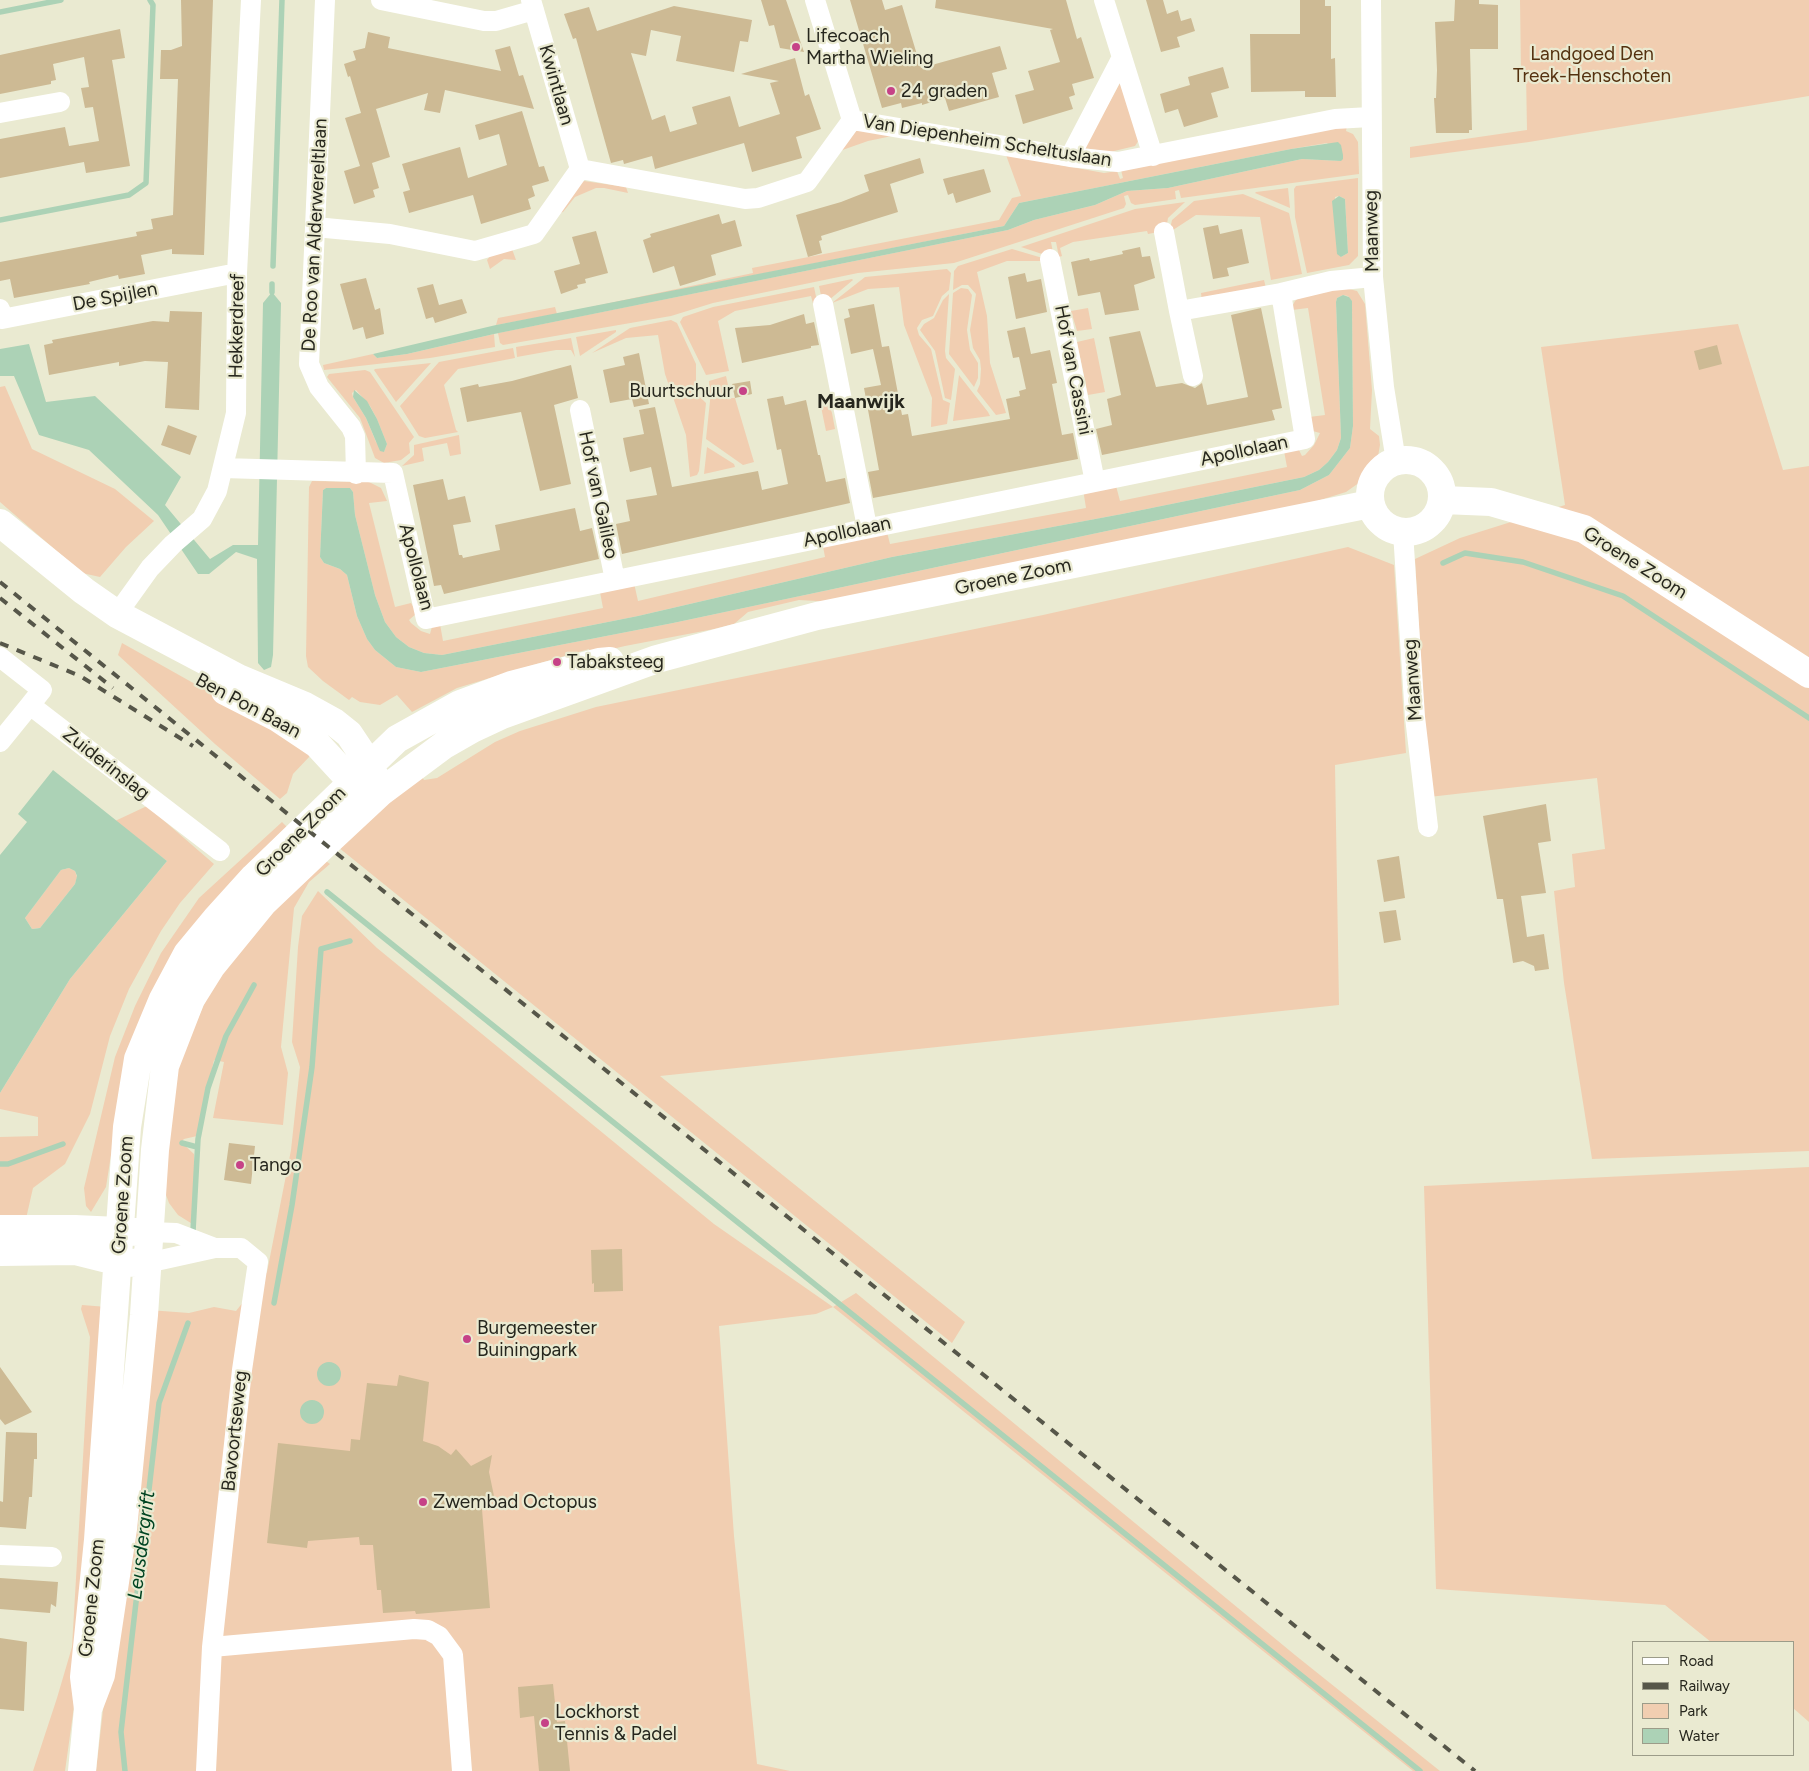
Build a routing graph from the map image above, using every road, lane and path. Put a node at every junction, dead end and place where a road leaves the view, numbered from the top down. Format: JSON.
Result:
{"nodes":[{"id":1,"x":251,"y":0,"type":"edge"},
{"id":2,"x":326,"y":0,"type":"edge"},
{"id":3,"x":381,"y":0,"type":"edge"},
{"id":4,"x":815,"y":0,"type":"edge"},
{"id":5,"x":1104,"y":0,"type":"edge"},
{"id":6,"x":1371,"y":0,"type":"edge"},
{"id":7,"x":533,"y":5,"type":"edge"},
{"id":8,"x":1121,"y":59,"type":"junction"},
{"id":9,"x":60,"y":102,"type":"dead end"},
{"id":10,"x":0,"y":113,"type":"edge"},
{"id":11,"x":1370,"y":117,"type":"junction"},
{"id":12,"x":852,"y":120,"type":"junction"},
{"id":13,"x":1153,"y":156,"type":"junction"},
{"id":14,"x":1070,"y":158,"type":"junction"},
{"id":15,"x":580,"y":170,"type":"junction"},
{"id":16,"x":315,"y":227,"type":"junction"},
{"id":17,"x":1164,"y":232,"type":"dead end"},
{"id":18,"x":1050,"y":259,"type":"dead end"},
{"id":19,"x":237,"y":273,"type":"junction"},
{"id":20,"x":1373,"y":277,"type":"junction"},
{"id":21,"x":1280,"y":293,"type":"junction"},
{"id":22,"x":823,"y":304,"type":"dead end"},
{"id":23,"x":0,"y":309,"type":"edge"},
{"id":24,"x":1179,"y":312,"type":"junction"},
{"id":25,"x":1194,"y":376,"type":"dead end"},
{"id":26,"x":580,"y":410,"type":"dead end"},
{"id":27,"x":1396,"y":461,"type":"junction"},
{"id":28,"x":223,"y":468,"type":"junction"},
{"id":29,"x":356,"y":474,"type":"junction"},
{"id":30,"x":1095,"y":482,"type":"junction"},
{"id":31,"x":1442,"y":500,"type":"junction"},
{"id":32,"x":1370,"y":504,"type":"junction"},
{"id":33,"x":0,"y":523,"type":"edge"},
{"id":34,"x":867,"y":527,"type":"junction"},
{"id":35,"x":1402,"y":532,"type":"junction"},
{"id":36,"x":616,"y":580,"type":"junction"},
{"id":37,"x":117,"y":614,"type":"junction"},
{"id":38,"x":0,"y":657,"type":"edge"},
{"id":39,"x":657,"y":658,"type":"junction"},
{"id":40,"x":1809,"y":674,"type":"edge"},
{"id":41,"x":30,"y":705,"type":"junction"},
{"id":42,"x":0,"y":742,"type":"edge"},
{"id":43,"x":360,"y":773,"type":"junction"},
{"id":44,"x":381,"y":792,"type":"junction"},
{"id":45,"x":1428,"y":827,"type":"dead end"},
{"id":46,"x":220,"y":851,"type":"dead end"},
{"id":47,"x":0,"y":1229,"type":"edge"},
{"id":48,"x":121,"y":1231,"type":"junction"},
{"id":49,"x":150,"y":1232,"type":"junction"},
{"id":50,"x":215,"y":1248,"type":"junction"},
{"id":51,"x":0,"y":1252,"type":"edge"},
{"id":52,"x":119,"y":1262,"type":"junction"},
{"id":53,"x":147,"y":1263,"type":"junction"},
{"id":54,"x":0,"y":1555,"type":"edge"},
{"id":55,"x":52,"y":1557,"type":"dead end"},
{"id":56,"x":212,"y":1647,"type":"junction"},
{"id":57,"x":88,"y":1709,"type":"junction"},
{"id":58,"x":82,"y":1771,"type":"edge"},
{"id":59,"x":206,"y":1771,"type":"edge"},
{"id":60,"x":462,"y":1771,"type":"edge"}],
"edges":[{"from":1,"to":19,"type":"street","name":"Hekkerdreef"},
{"from":2,"to":16,"type":"street","name":"De Roo van Alderwereltlaan"},
{"from":3,"to":7,"type":"street"},
{"from":4,"to":12,"type":"street"},
{"from":5,"to":8,"type":"street"},
{"from":6,"to":11,"type":"street","name":"Maanweg"},
{"from":7,"to":15,"type":"street","name":"Kwintlaan"},
{"from":8,"to":13,"type":"street"},
{"from":8,"to":14,"type":"street"},
{"from":9,"to":10,"type":"street"},
{"from":11,"to":13,"type":"street","name":"Van Diepenheim Scheltuslaan"},
{"from":11,"to":20,"type":"street","name":"Maanweg"},
{"from":12,"to":14,"type":"street","name":"Van Diepenheim Scheltuslaan"},
{"from":12,"to":15,"type":"street","name":"Van Diepenheim Scheltuslaan"},
{"from":13,"to":14,"type":"street","name":"Van Diepenheim Scheltuslaan"},
{"from":15,"to":16,"type":"street"},
{"from":16,"to":29,"type":"street","name":"De Roo van Alderwereltlaan"},
{"from":17,"to":24,"type":"street"},
{"from":18,"to":30,"type":"street","name":"Hof van Cassini"},
{"from":19,"to":23,"type":"street","name":"De Spijlen"},
{"from":19,"to":28,"type":"street","name":"Hekkerdreef"},
{"from":20,"to":21,"type":"street"},
{"from":20,"to":27,"type":"street","name":"Maanweg"},
{"from":21,"to":24,"type":"street"},
{"from":21,"to":30,"type":"street","name":"Apollolaan"},
{"from":22,"to":34,"type":"street"},
{"from":24,"to":25,"type":"street"},
{"from":26,"to":36,"type":"street","name":"Hof van Galileo"},
{"from":27,"to":31,"type":"main road"},
{"from":27,"to":32,"type":"main road"},
{"from":28,"to":29,"type":"street"},
{"from":28,"to":37,"type":"street","name":"Hekkerdreef"},
{"from":29,"to":36,"type":"street","name":"Apollolaan"},
{"from":30,"to":34,"type":"street","name":"Apollolaan"},
{"from":31,"to":35,"type":"main road"},
{"from":31,"to":40,"type":"main road","name":"Groene Zoom"},
{"from":32,"to":35,"type":"main road"},
{"from":32,"to":39,"type":"main road","name":"Groene Zoom"},
{"from":33,"to":37,"type":"main road","name":"Ben Pon Baan"},
{"from":34,"to":36,"type":"street","name":"Apollolaan"},
{"from":35,"to":45,"type":"street","name":"Maanweg"},
{"from":37,"to":43,"type":"main road","name":"Ben Pon Baan"},
{"from":38,"to":41,"type":"street"},
{"from":39,"to":43,"type":"main road","name":"Groene Zoom"},
{"from":39,"to":44,"type":"main road","name":"Groene Zoom"},
{"from":41,"to":42,"type":"street"},
{"from":41,"to":46,"type":"street","name":"Zuiderinslag"},
{"from":43,"to":44,"type":"main road"},
{"from":43,"to":48,"type":"main road","name":"Groene Zoom"},
{"from":44,"to":49,"type":"main road","name":"Groene Zoom"},
{"from":47,"to":48,"type":"main road"},
{"from":48,"to":49,"type":"main road"},
{"from":48,"to":52,"type":"main road","name":"Groene Zoom"},
{"from":49,"to":50,"type":"street","name":"Bavoortseweg"},
{"from":49,"to":53,"type":"main road","name":"Groene Zoom"},
{"from":50,"to":53,"type":"street","name":"Bavoortseweg"},
{"from":50,"to":56,"type":"street","name":"Bavoortseweg"},
{"from":51,"to":52,"type":"main road"},
{"from":52,"to":53,"type":"main road"},
{"from":52,"to":57,"type":"main road","name":"Groene Zoom"},
{"from":53,"to":57,"type":"main road","name":"Groene Zoom"},
{"from":54,"to":55,"type":"street"},
{"from":56,"to":59,"type":"street","name":"Bavoortseweg"},
{"from":56,"to":60,"type":"street"},
{"from":57,"to":58,"type":"main road","name":"Groene Zoom"}]}
